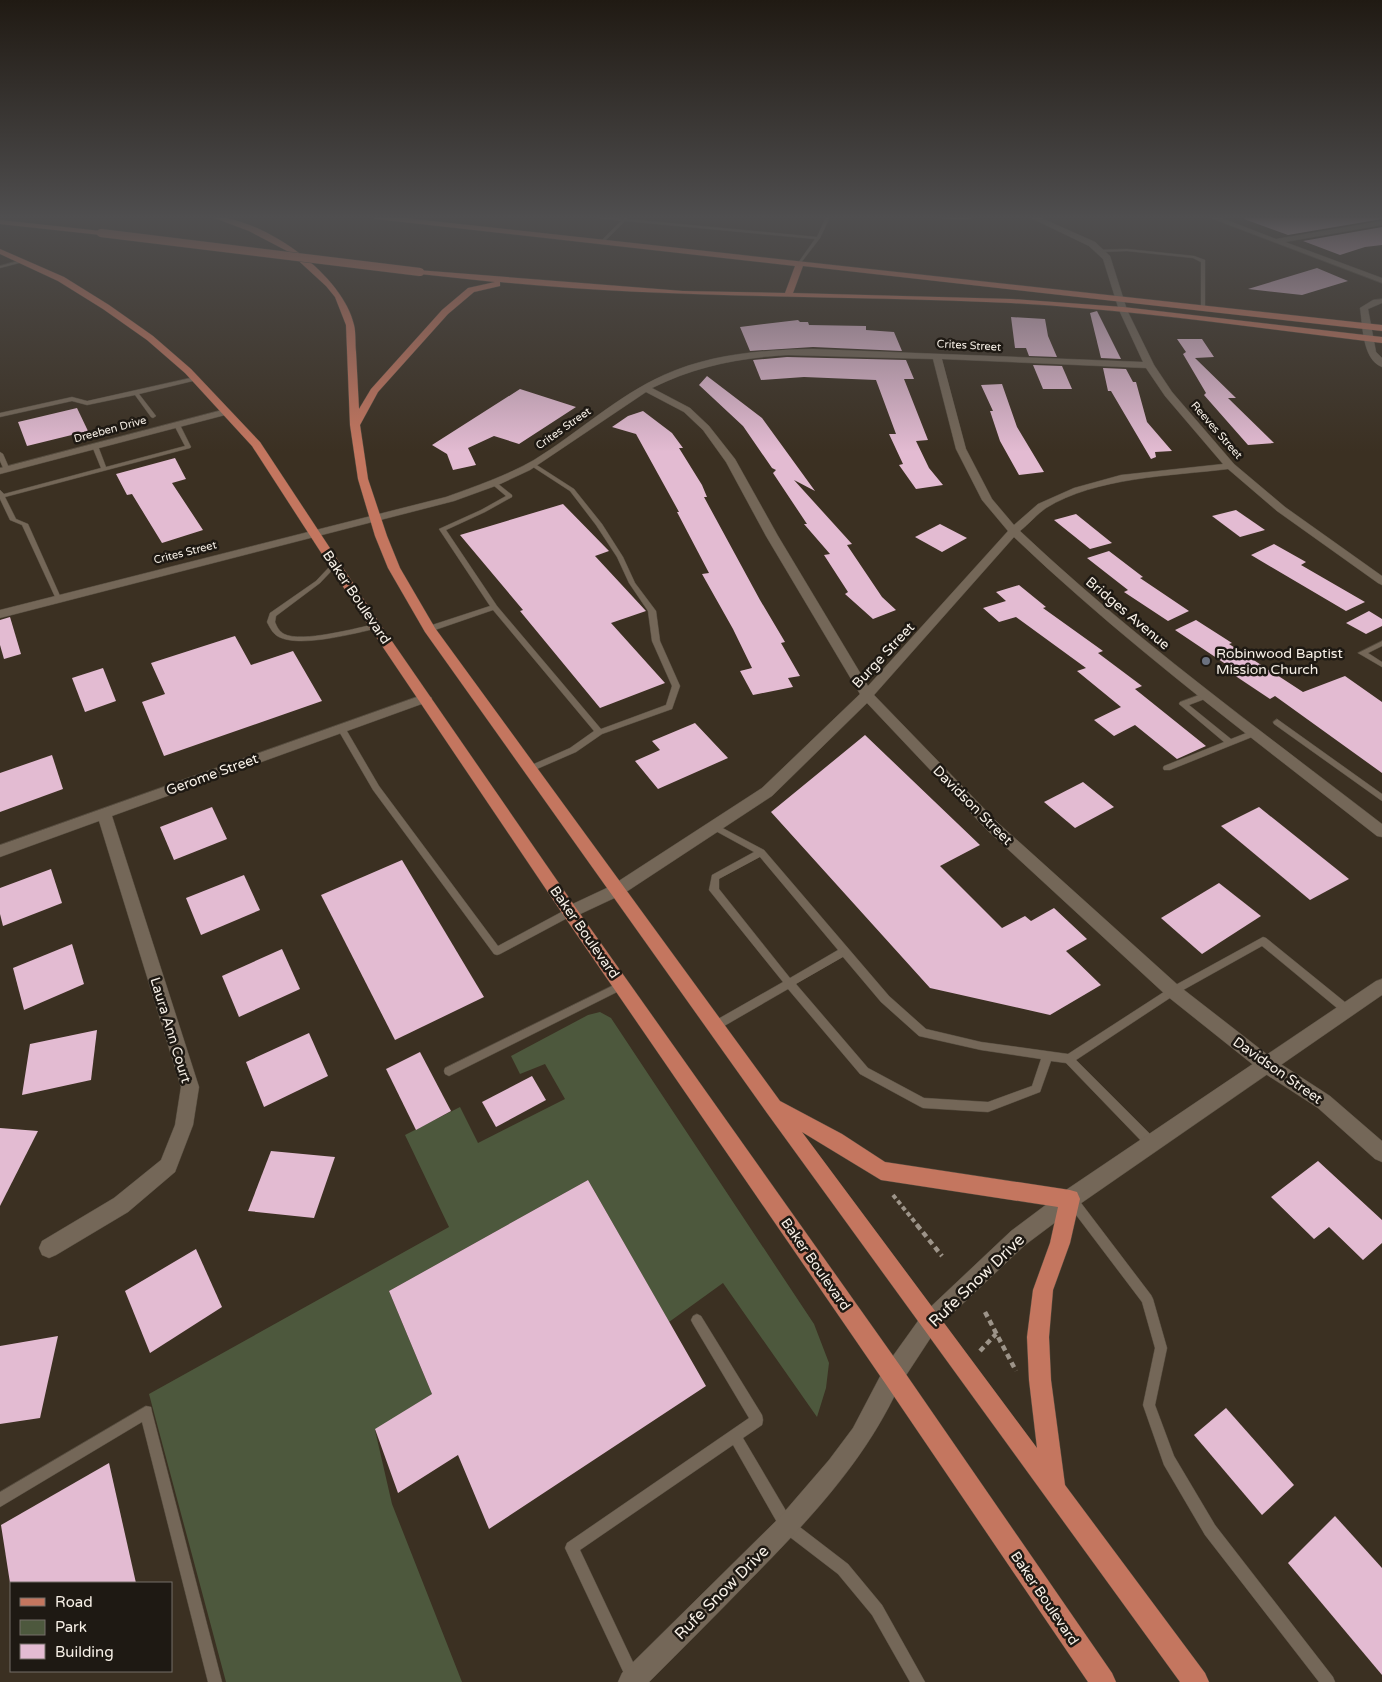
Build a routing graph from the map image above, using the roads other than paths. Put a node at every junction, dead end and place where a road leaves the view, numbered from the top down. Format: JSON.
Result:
{"nodes":[{"id":1,"x":88,"y":295,"type":"edge"},
{"id":2,"x":339,"y":295,"type":"edge"},
{"id":3,"x":463,"y":295,"type":"edge"},
{"id":4,"x":807,"y":295,"type":"edge"},
{"id":5,"x":1089,"y":295,"type":"edge"},
{"id":6,"x":1119,"y":295,"type":"edge"},
{"id":7,"x":1203,"y":295,"type":"edge"},
{"id":8,"x":1120,"y":299,"type":"junction"},
{"id":9,"x":1382,"y":301,"type":"edge"},
{"id":10,"x":1203,"y":308,"type":"junction"},
{"id":11,"x":1123,"y":310,"type":"junction"},
{"id":12,"x":1369,"y":327,"type":"junction"},
{"id":13,"x":1382,"y":328,"type":"edge"},
{"id":14,"x":1368,"y":339,"type":"junction"},
{"id":15,"x":1382,"y":340,"type":"edge"},
{"id":16,"x":937,"y":356,"type":"junction"},
{"id":17,"x":1382,"y":364,"type":"edge"},
{"id":18,"x":1148,"y":365,"type":"junction"},
{"id":19,"x":196,"y":379,"type":"junction"},
{"id":20,"x":645,"y":388,"type":"junction"},
{"id":21,"x":136,"y":393,"type":"junction"},
{"id":22,"x":226,"y":412,"type":"junction"},
{"id":23,"x":0,"y":416,"type":"edge"},
{"id":24,"x":153,"y":416,"type":"dead end"},
{"id":25,"x":177,"y":425,"type":"junction"},
{"id":26,"x":355,"y":425,"type":"junction"},
{"id":27,"x":95,"y":446,"type":"junction"},
{"id":28,"x":0,"y":454,"type":"edge"},
{"id":29,"x":532,"y":464,"type":"junction"},
{"id":30,"x":1230,"y":466,"type":"junction"},
{"id":31,"x":104,"y":469,"type":"junction"},
{"id":32,"x":3,"y":470,"type":"edge"},
{"id":33,"x":495,"y":484,"type":"junction"},
{"id":34,"x":1,"y":494,"type":"edge"},
{"id":35,"x":375,"y":517,"type":"junction"},
{"id":36,"x":1014,"y":531,"type":"junction"},
{"id":37,"x":314,"y":532,"type":"junction"},
{"id":38,"x":455,"y":547,"type":"joint"},
{"id":39,"x":335,"y":564,"type":"junction"},
{"id":40,"x":1382,"y":581,"type":"edge"},
{"id":41,"x":58,"y":598,"type":"junction"},
{"id":42,"x":494,"y":607,"type":"junction"},
{"id":43,"x":0,"y":614,"type":"edge"},
{"id":44,"x":376,"y":626,"type":"junction"},
{"id":45,"x":429,"y":629,"type":"junction"},
{"id":46,"x":1382,"y":643,"type":"edge"},
{"id":47,"x":1382,"y":665,"type":"edge"},
{"id":48,"x":867,"y":695,"type":"junction"},
{"id":49,"x":1206,"y":696,"type":"junction"},
{"id":50,"x":425,"y":698,"type":"junction"},
{"id":51,"x":1278,"y":722,"type":"dead end"},
{"id":52,"x":341,"y":728,"type":"junction"},
{"id":53,"x":599,"y":732,"type":"junction"},
{"id":54,"x":1254,"y":733,"type":"junction"},
{"id":55,"x":1230,"y":743,"type":"junction"},
{"id":56,"x":1168,"y":768,"type":"dead end"},
{"id":57,"x":530,"y":770,"type":"junction"},
{"id":58,"x":1382,"y":798,"type":"edge"},
{"id":59,"x":104,"y":813,"type":"junction"},
{"id":60,"x":715,"y":826,"type":"junction"},
{"id":61,"x":1382,"y":832,"type":"edge"},
{"id":62,"x":0,"y":851,"type":"edge"},
{"id":63,"x":761,"y":852,"type":"junction"},
{"id":64,"x":617,"y":890,"type":"junction"},
{"id":65,"x":570,"y":912,"type":"junction"},
{"id":66,"x":845,"y":951,"type":"junction"},
{"id":67,"x":789,"y":983,"type":"junction"},
{"id":68,"x":622,"y":985,"type":"junction"},
{"id":69,"x":1382,"y":986,"type":"edge"},
{"id":70,"x":1173,"y":991,"type":"junction"},
{"id":71,"x":1347,"y":1010,"type":"junction"},
{"id":72,"x":715,"y":1026,"type":"junction"},
{"id":73,"x":1047,"y":1056,"type":"junction"},
{"id":74,"x":1069,"y":1059,"type":"junction"},
{"id":75,"x":1267,"y":1065,"type":"junction"},
{"id":76,"x":449,"y":1071,"type":"dead end"},
{"id":77,"x":773,"y":1107,"type":"junction"},
{"id":78,"x":1152,"y":1144,"type":"junction"},
{"id":79,"x":1382,"y":1153,"type":"edge"},
{"id":80,"x":1070,"y":1199,"type":"junction"},
{"id":81,"x":48,"y":1248,"type":"dead end"},
{"id":82,"x":698,"y":1320,"type":"dead end"},
{"id":83,"x":930,"y":1321,"type":"junction"},
{"id":84,"x":893,"y":1375,"type":"junction"},
{"id":85,"x":735,"y":1436,"type":"junction"},
{"id":86,"x":1054,"y":1490,"type":"junction"},
{"id":87,"x":0,"y":1500,"type":"edge"},
{"id":88,"x":787,"y":1526,"type":"junction"},
{"id":89,"x":632,"y":1680,"type":"edge"},
{"id":90,"x":215,"y":1682,"type":"edge"},
{"id":91,"x":918,"y":1682,"type":"edge"},
{"id":92,"x":1103,"y":1682,"type":"edge"},
{"id":93,"x":1196,"y":1682,"type":"edge"},
{"id":94,"x":1328,"y":1682,"type":"edge"}],
"edges":[{"from":1,"to":19,"type":"main road","name":"Baker Boulevard"},
{"from":2,"to":26,"type":"main road"},
{"from":3,"to":26,"type":"main road"},
{"from":4,"to":11,"type":"main road"},
{"from":5,"to":8,"type":"main road"},
{"from":6,"to":8,"type":"street","name":"Reeves Street"},
{"from":7,"to":10,"type":"lane"},
{"from":8,"to":10,"type":"main road"},
{"from":8,"to":11,"type":"street","name":"Reeves Street"},
{"from":9,"to":12,"type":"street"},
{"from":10,"to":12,"type":"main road"},
{"from":11,"to":14,"type":"main road"},
{"from":11,"to":18,"type":"street","name":"Reeves Street"},
{"from":12,"to":13,"type":"main road"},
{"from":12,"to":14,"type":"street"},
{"from":14,"to":15,"type":"main road"},
{"from":14,"to":17,"type":"street"},
{"from":16,"to":18,"type":"street","name":"Crites Street"},
{"from":16,"to":20,"type":"street","name":"Crites Street"},
{"from":16,"to":36,"type":"street","name":"Bridges Avenue"},
{"from":18,"to":30,"type":"street","name":"Reeves Street"},
{"from":19,"to":21,"type":"lane"},
{"from":19,"to":22,"type":"main road","name":"Baker Boulevard"},
{"from":20,"to":29,"type":"street","name":"Crites Street"},
{"from":20,"to":48,"type":"street","name":"Davidson Street"},
{"from":21,"to":23,"type":"lane"},
{"from":21,"to":24,"type":"lane"},
{"from":22,"to":25,"type":"street","name":"Dreeben Drive"},
{"from":22,"to":37,"type":"main road","name":"Baker Boulevard"},
{"from":25,"to":27,"type":"street","name":"Dreeben Drive"},
{"from":25,"to":31,"type":"lane"},
{"from":26,"to":35,"type":"main road"},
{"from":27,"to":31,"type":"lane"},
{"from":27,"to":32,"type":"street","name":"Dreeben Drive"},
{"from":28,"to":32,"type":"lane"},
{"from":29,"to":33,"type":"street","name":"Crites Street"},
{"from":29,"to":53,"type":"lane"},
{"from":30,"to":36,"type":"street","name":"Burge Street"},
{"from":30,"to":40,"type":"street","name":"Reeves Street"},
{"from":31,"to":34,"type":"lane"},
{"from":33,"to":35,"type":"street","name":"Crites Street"},
{"from":33,"to":38,"type":"lane"},
{"from":34,"to":41,"type":"lane"},
{"from":35,"to":37,"type":"street","name":"Crites Street"},
{"from":35,"to":45,"type":"main road"},
{"from":36,"to":48,"type":"street","name":"Burge Street"},
{"from":36,"to":49,"type":"street","name":"Bridges Avenue"},
{"from":37,"to":39,"type":"main road","name":"Baker Boulevard"},
{"from":37,"to":41,"type":"street","name":"Crites Street"},
{"from":38,"to":42,"type":"lane"},
{"from":39,"to":44,"type":"main road","name":"Baker Boulevard"},
{"from":39,"to":44,"type":"lane"},
{"from":41,"to":43,"type":"street","name":"Crites Street"},
{"from":42,"to":45,"type":"lane"},
{"from":42,"to":53,"type":"lane"},
{"from":44,"to":50,"type":"main road","name":"Baker Boulevard"},
{"from":45,"to":57,"type":"main road"},
{"from":46,"to":47,"type":"lane"},
{"from":48,"to":60,"type":"street","name":"Burge Street"},
{"from":48,"to":70,"type":"street","name":"Davidson Street"},
{"from":49,"to":54,"type":"street","name":"Bridges Avenue"},
{"from":49,"to":55,"type":"lane"},
{"from":50,"to":52,"type":"street","name":"Gerome Street"},
{"from":50,"to":65,"type":"main road","name":"Baker Boulevard"},
{"from":51,"to":58,"type":"lane"},
{"from":52,"to":59,"type":"street","name":"Gerome Street"},
{"from":52,"to":65,"type":"lane"},
{"from":53,"to":57,"type":"lane"},
{"from":54,"to":55,"type":"lane"},
{"from":54,"to":61,"type":"street","name":"Bridges Avenue"},
{"from":55,"to":56,"type":"lane"},
{"from":57,"to":64,"type":"main road"},
{"from":59,"to":62,"type":"street","name":"Gerome Street"},
{"from":59,"to":81,"type":"street","name":"Laura Ann Court"},
{"from":60,"to":63,"type":"lane"},
{"from":60,"to":64,"type":"street","name":"Burge Street"},
{"from":63,"to":66,"type":"lane"},
{"from":63,"to":67,"type":"lane"},
{"from":64,"to":65,"type":"street","name":"Burge Street"},
{"from":64,"to":72,"type":"main road"},
{"from":65,"to":68,"type":"main road","name":"Baker Boulevard"},
{"from":66,"to":67,"type":"lane"},
{"from":66,"to":73,"type":"lane"},
{"from":67,"to":72,"type":"lane"},
{"from":67,"to":73,"type":"lane"},
{"from":68,"to":76,"type":"lane"},
{"from":68,"to":84,"type":"main road","name":"Baker Boulevard"},
{"from":69,"to":71,"type":"street","name":"Rufe Snow Drive"},
{"from":70,"to":71,"type":"lane"},
{"from":70,"to":74,"type":"lane"},
{"from":70,"to":75,"type":"street","name":"Davidson Street"},
{"from":71,"to":75,"type":"street","name":"Rufe Snow Drive"},
{"from":72,"to":77,"type":"main road"},
{"from":73,"to":74,"type":"lane"},
{"from":74,"to":78,"type":"lane"},
{"from":75,"to":78,"type":"street","name":"Rufe Snow Drive"},
{"from":75,"to":79,"type":"street","name":"Davidson Street"},
{"from":77,"to":80,"type":"main road"},
{"from":77,"to":83,"type":"main road"},
{"from":78,"to":80,"type":"street","name":"Rufe Snow Drive"},
{"from":80,"to":83,"type":"street","name":"Rufe Snow Drive"},
{"from":80,"to":86,"type":"main road"},
{"from":80,"to":94,"type":"lane"},
{"from":82,"to":85,"type":"lane"},
{"from":83,"to":84,"type":"street","name":"Rufe Snow Drive"},
{"from":83,"to":86,"type":"main road"},
{"from":84,"to":88,"type":"street","name":"Rufe Snow Drive"},
{"from":84,"to":92,"type":"main road","name":"Baker Boulevard"},
{"from":85,"to":88,"type":"lane"},
{"from":85,"to":89,"type":"lane"},
{"from":86,"to":93,"type":"main road"},
{"from":87,"to":90,"type":"lane"},
{"from":88,"to":89,"type":"street","name":"Rufe Snow Drive"},
{"from":88,"to":91,"type":"lane"}]}
